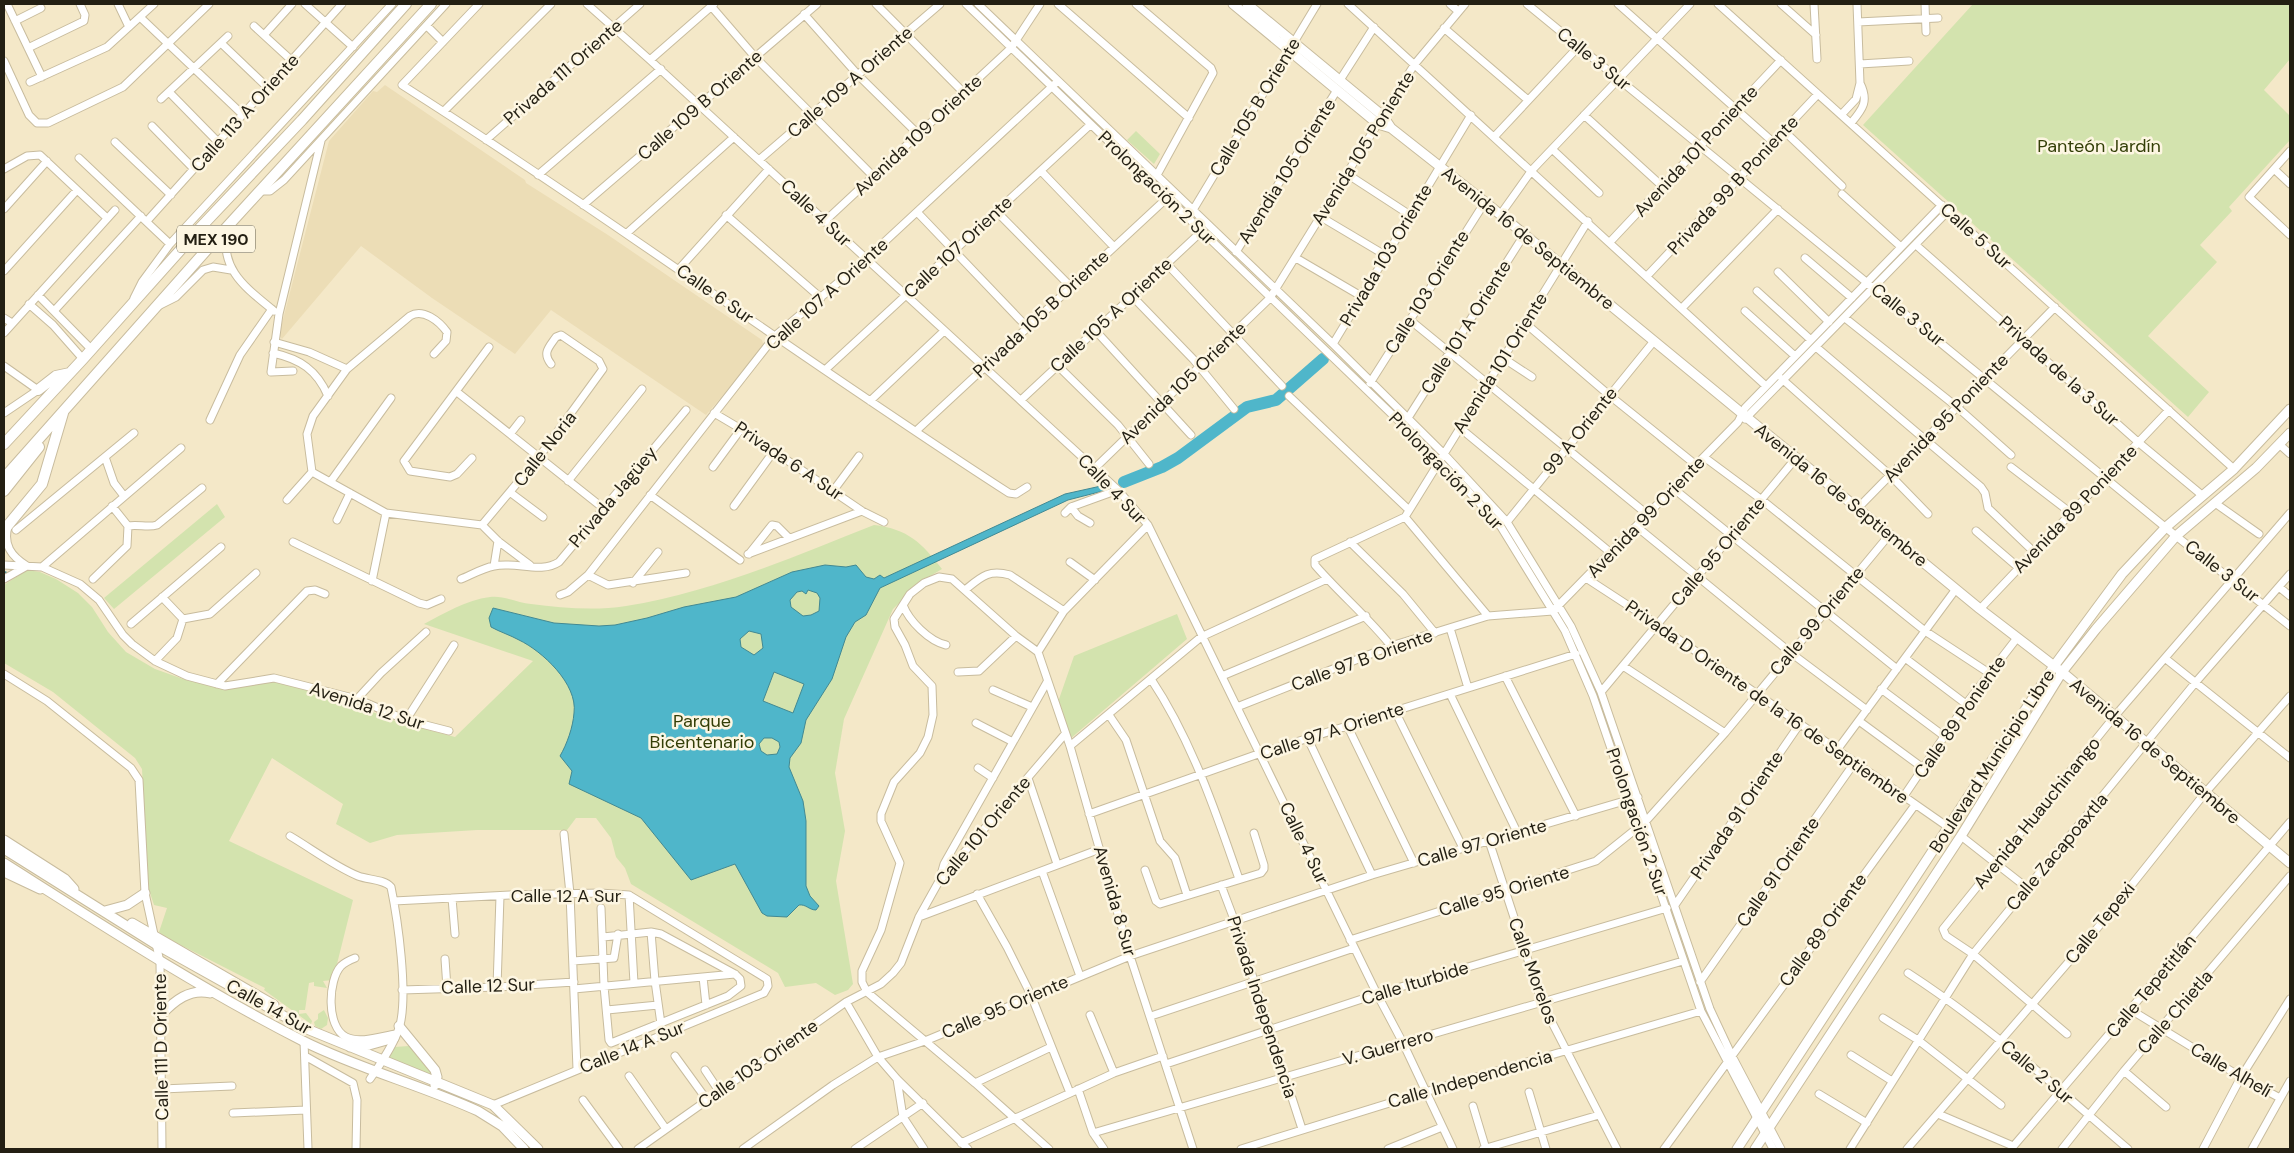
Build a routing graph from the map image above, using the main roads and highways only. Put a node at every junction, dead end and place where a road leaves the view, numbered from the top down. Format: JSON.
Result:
{"nodes":[{"id":1,"x":406,"y":4,"type":"edge"},
{"id":2,"x":431,"y":4,"type":"edge"},
{"id":3,"x":1233,"y":4,"type":"edge"},
{"id":4,"x":1247,"y":4,"type":"edge"},
{"id":5,"x":1292,"y":46,"type":"junction"},
{"id":6,"x":1381,"y":120,"type":"junction"},
{"id":7,"x":70,"y":373,"type":"junction"},
{"id":8,"x":38,"y":390,"type":"road end"},
{"id":9,"x":2290,"y":409,"type":"edge"},
{"id":10,"x":64,"y":412,"type":"junction"},
{"id":11,"x":51,"y":424,"type":"junction"},
{"id":12,"x":2290,"y":433,"type":"edge"},
{"id":13,"x":5,"y":442,"type":"edge"},
{"id":14,"x":4,"y":478,"type":"edge"},
{"id":15,"x":4,"y":491,"type":"edge"},
{"id":16,"x":9,"y":528,"type":"edge"},
{"id":17,"x":2054,"y":666,"type":"junction"},
{"id":18,"x":2062,"y":672,"type":"junction"},
{"id":19,"x":4,"y":840,"type":"edge"},
{"id":20,"x":4,"y":849,"type":"edge"},
{"id":21,"x":4,"y":862,"type":"edge"},
{"id":22,"x":2290,"y":863,"type":"edge"},
{"id":23,"x":4,"y":872,"type":"edge"},
{"id":24,"x":49,"y":891,"type":"junction"},
{"id":25,"x":145,"y":893,"type":"road end"},
{"id":26,"x":76,"y":894,"type":"junction"},
{"id":27,"x":108,"y":913,"type":"junction"},
{"id":28,"x":217,"y":994,"type":"junction"},
{"id":29,"x":161,"y":1015,"type":"road end"},
{"id":30,"x":284,"y":1016,"type":"junction"},
{"id":31,"x":348,"y":1048,"type":"junction"},
{"id":32,"x":436,"y":1080,"type":"junction"},
{"id":33,"x":431,"y":1093,"type":"junction"},
{"id":34,"x":524,"y":1149,"type":"edge"},
{"id":35,"x":538,"y":1149,"type":"edge"},
{"id":36,"x":1737,"y":1149,"type":"edge"},
{"id":37,"x":1755,"y":1149,"type":"edge"}],
"edges":[{"from":1,"to":7,"type":"highway","number":"MEX 190"},
{"from":2,"to":10,"type":"highway","number":"MEX 190"},
{"from":3,"to":5,"type":"main road"},
{"from":4,"to":5,"type":"main road"},
{"from":5,"to":6,"type":"main road"},
{"from":5,"to":6,"type":"main road"},
{"from":6,"to":17,"type":"main road","name":"Avenida 16 de Septiembre"},
{"from":7,"to":8,"type":"highway"},
{"from":7,"to":13,"type":"highway","number":"MEX 190"},
{"from":9,"to":17,"type":"main road","name":"Boulevard Municipio Libre"},
{"from":10,"to":11,"type":"highway","number":"MEX 190"},
{"from":10,"to":16,"type":"highway"},
{"from":11,"to":14,"type":"highway","number":"MEX 190"},
{"from":11,"to":15,"type":"highway"},
{"from":12,"to":18,"type":"main road","name":"Boulevard Municipio Libre"},
{"from":17,"to":18,"type":"main road","name":"Avenida 16 de Septiembre"},
{"from":17,"to":36,"type":"main road","name":"Boulevard Municipio Libre"},
{"from":18,"to":22,"type":"main road","name":"Avenida 16 de Septiembre"},
{"from":18,"to":37,"type":"main road","name":"Boulevard Municipio Libre"},
{"from":19,"to":26,"type":"main road"},
{"from":20,"to":26,"type":"main road","name":"Calle 14 Sur"},
{"from":21,"to":24,"type":"main road","name":"Calle 14 Sur"},
{"from":23,"to":24,"type":"main road"},
{"from":24,"to":28,"type":"main road","name":"Calle 14 Sur"},
{"from":25,"to":27,"type":"main road"},
{"from":26,"to":27,"type":"main road","name":"Calle 14 Sur"},
{"from":27,"to":30,"type":"main road","name":"Calle 14 Sur"},
{"from":27,"to":30,"type":"main road"},
{"from":28,"to":29,"type":"main road"},
{"from":28,"to":33,"type":"main road","name":"Calle 14 Sur"},
{"from":30,"to":31,"type":"main road","name":"Calle 14 Sur"},
{"from":31,"to":32,"type":"main road","name":"Calle 14 Sur"},
{"from":31,"to":32,"type":"main road"},
{"from":32,"to":33,"type":"main road"},
{"from":32,"to":35,"type":"main road","name":"Calle 14 Sur"},
{"from":33,"to":34,"type":"main road","name":"Calle 14 Sur"}]}
